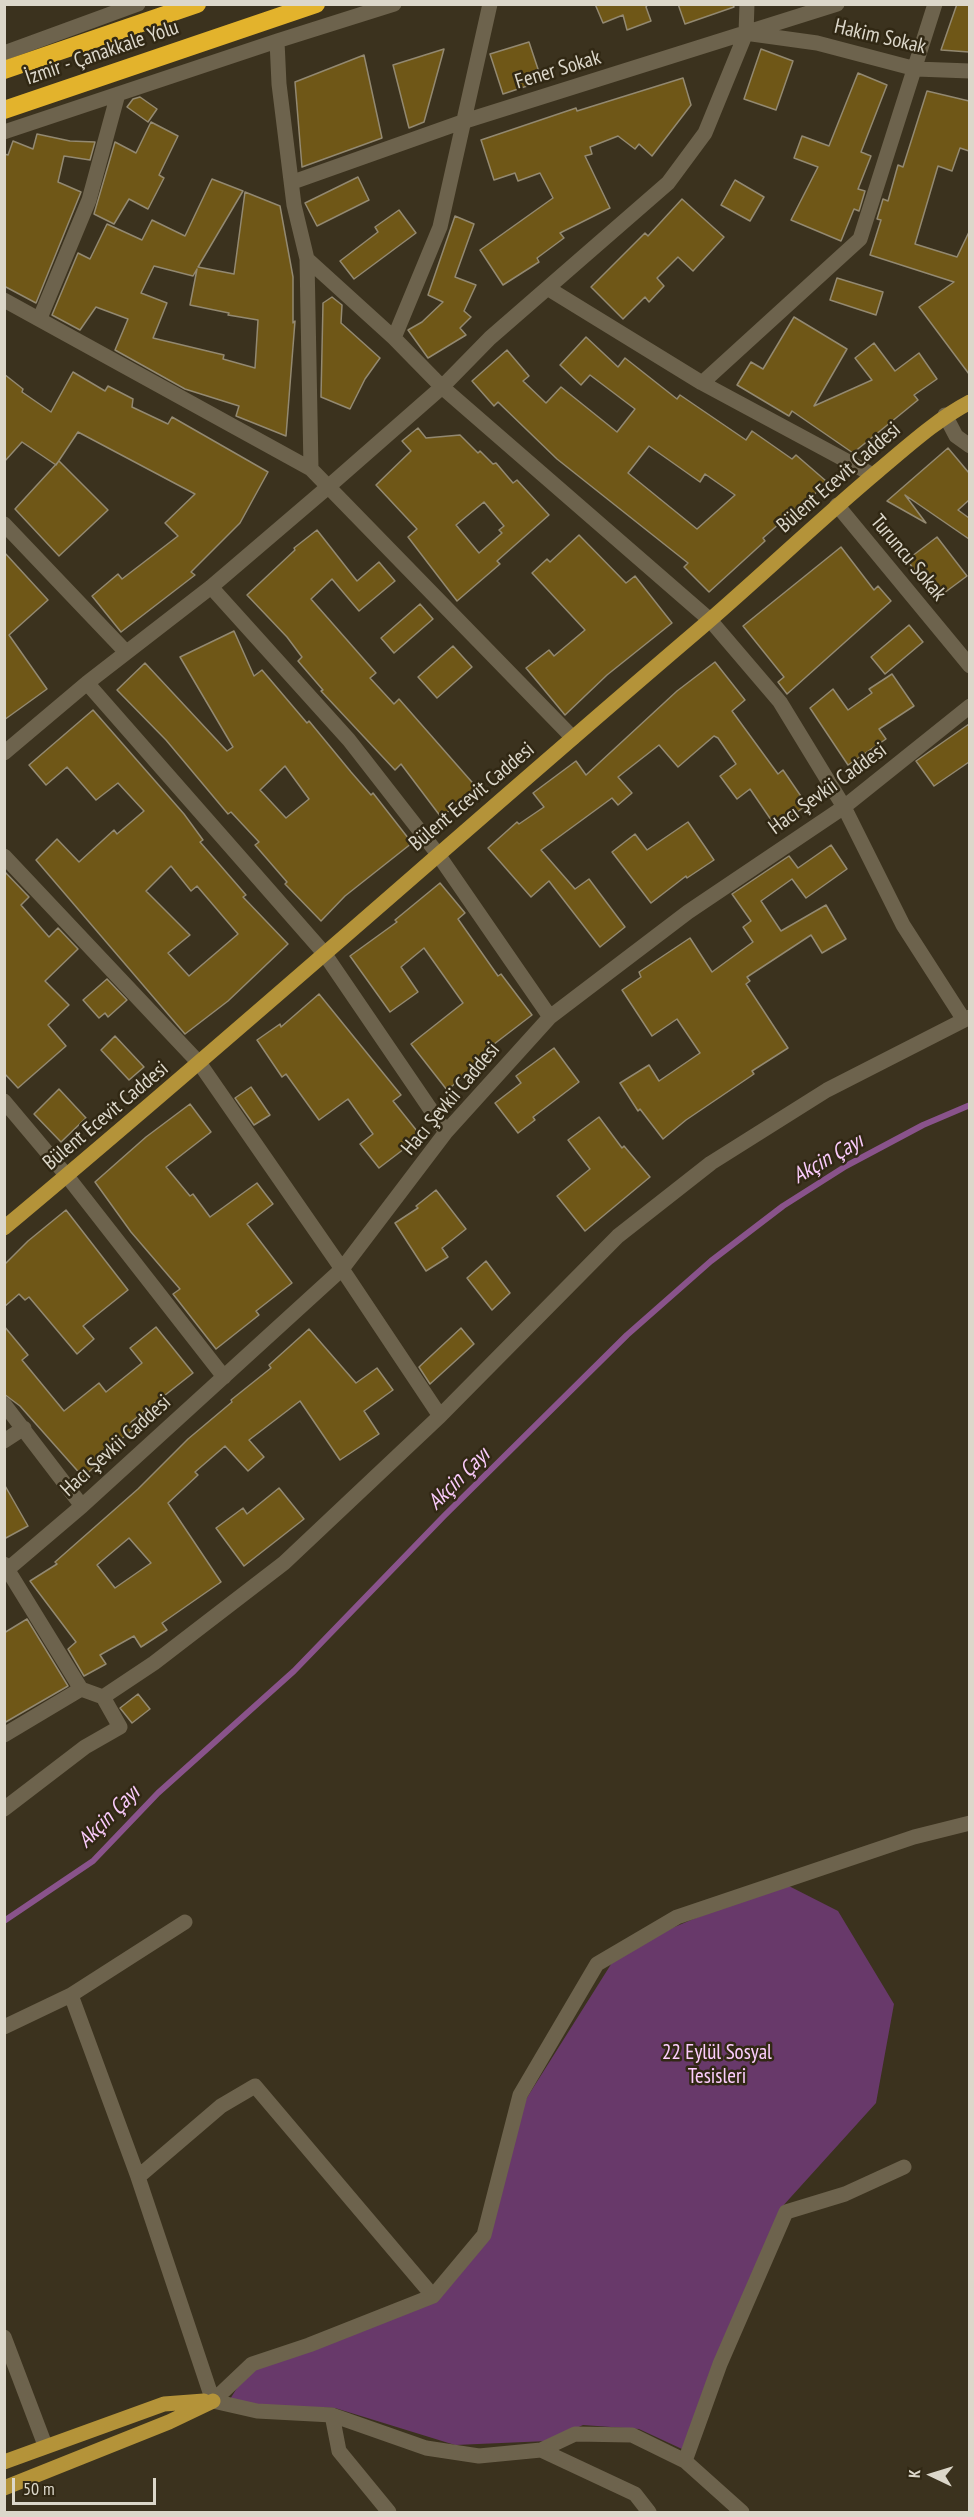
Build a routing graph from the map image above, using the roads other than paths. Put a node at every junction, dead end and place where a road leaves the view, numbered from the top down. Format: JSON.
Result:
{"nodes":[{"id":1,"x":138,"y":4,"type":"edge"},
{"id":2,"x":196,"y":4,"type":"edge"},
{"id":3,"x":316,"y":4,"type":"edge"},
{"id":4,"x":394,"y":4,"type":"edge"},
{"id":5,"x":490,"y":4,"type":"edge"},
{"id":6,"x":747,"y":4,"type":"edge"},
{"id":7,"x":837,"y":4,"type":"edge"},
{"id":8,"x":935,"y":4,"type":"edge"},
{"id":9,"x":746,"y":33,"type":"junction"},
{"id":10,"x":277,"y":40,"type":"junction"},
{"id":11,"x":4,"y":52,"type":"edge"},
{"id":12,"x":916,"y":69,"type":"junction"},
{"id":13,"x":4,"y":70,"type":"edge"},
{"id":14,"x":969,"y":71,"type":"edge"},
{"id":15,"x":118,"y":94,"type":"junction"},
{"id":16,"x":4,"y":110,"type":"edge"},
{"id":17,"x":462,"y":122,"type":"junction"},
{"id":18,"x":4,"y":132,"type":"edge"},
{"id":19,"x":293,"y":182,"type":"junction"},
{"id":20,"x":307,"y":259,"type":"junction"},
{"id":21,"x":549,"y":289,"type":"junction"},
{"id":22,"x":4,"y":300,"type":"edge"},
{"id":23,"x":40,"y":318,"type":"junction"},
{"id":24,"x":394,"y":338,"type":"junction"},
{"id":25,"x":702,"y":383,"type":"junction"},
{"id":26,"x":442,"y":387,"type":"junction"},
{"id":27,"x":969,"y":402,"type":"edge"},
{"id":28,"x":945,"y":415,"type":"junction"},
{"id":29,"x":969,"y":446,"type":"edge"},
{"id":30,"x":311,"y":469,"type":"junction"},
{"id":31,"x":873,"y":475,"type":"junction"},
{"id":32,"x":328,"y":487,"type":"junction"},
{"id":33,"x":837,"y":505,"type":"junction"},
{"id":34,"x":4,"y":524,"type":"edge"},
{"id":35,"x":211,"y":587,"type":"junction"},
{"id":36,"x":710,"y":620,"type":"junction"},
{"id":37,"x":126,"y":652,"type":"junction"},
{"id":38,"x":969,"y":666,"type":"edge"},
{"id":39,"x":87,"y":683,"type":"junction"},
{"id":40,"x":969,"y":706,"type":"edge"},
{"id":41,"x":573,"y":738,"type":"junction"},
{"id":42,"x":4,"y":753,"type":"edge"},
{"id":43,"x":844,"y":807,"type":"junction"},
{"id":44,"x":437,"y":853,"type":"junction"},
{"id":45,"x":4,"y":856,"type":"edge"},
{"id":46,"x":324,"y":953,"type":"junction"},
{"id":47,"x":550,"y":1017,"type":"junction"},
{"id":48,"x":967,"y":1019,"type":"edge"},
{"id":49,"x":200,"y":1064,"type":"junction"},
{"id":50,"x":4,"y":1101,"type":"edge"},
{"id":51,"x":447,"y":1132,"type":"junction"},
{"id":52,"x":67,"y":1176,"type":"junction"},
{"id":53,"x":4,"y":1228,"type":"edge"},
{"id":54,"x":342,"y":1269,"type":"junction"},
{"id":55,"x":224,"y":1377,"type":"junction"},
{"id":56,"x":4,"y":1404,"type":"edge"},
{"id":57,"x":440,"y":1416,"type":"junction"},
{"id":58,"x":24,"y":1428,"type":"junction"},
{"id":59,"x":4,"y":1441,"type":"edge"},
{"id":60,"x":82,"y":1506,"type":"junction"},
{"id":61,"x":6,"y":1566,"type":"edge"},
{"id":62,"x":81,"y":1689,"type":"junction"},
{"id":63,"x":104,"y":1697,"type":"junction"},
{"id":64,"x":4,"y":1735,"type":"edge"},
{"id":65,"x":4,"y":1809,"type":"edge"},
{"id":66,"x":969,"y":1823,"type":"edge"},
{"id":67,"x":185,"y":1922,"type":"dead end"},
{"id":68,"x":70,"y":1995,"type":"junction"},
{"id":69,"x":4,"y":2027,"type":"edge"},
{"id":70,"x":904,"y":2167,"type":"dead end"},
{"id":71,"x":138,"y":2177,"type":"junction"},
{"id":72,"x":433,"y":2296,"type":"junction"},
{"id":73,"x":4,"y":2337,"type":"edge"},
{"id":74,"x":213,"y":2401,"type":"junction"},
{"id":75,"x":332,"y":2415,"type":"junction"},
{"id":76,"x":45,"y":2445,"type":"junction"},
{"id":77,"x":541,"y":2450,"type":"junction"},
{"id":78,"x":686,"y":2461,"type":"junction"},
{"id":79,"x":4,"y":2462,"type":"edge"},
{"id":80,"x":4,"y":2488,"type":"edge"},
{"id":81,"x":389,"y":2512,"type":"edge"},
{"id":82,"x":650,"y":2512,"type":"edge"},
{"id":83,"x":742,"y":2512,"type":"edge"}],
"edges":[{"from":1,"to":11,"type":"street"},
{"from":2,"to":13,"type":"highway","name":"İzmir - Çanakkale Yolu"},
{"from":3,"to":16,"type":"highway","name":"İzmir - Çanakkale Yolu"},
{"from":4,"to":10,"type":"street"},
{"from":5,"to":17,"type":"street"},
{"from":6,"to":9,"type":"street"},
{"from":7,"to":9,"type":"street","name":"Fener Sokak"},
{"from":8,"to":12,"type":"street"},
{"from":9,"to":12,"type":"street","name":"Hakim Sokak"},
{"from":9,"to":17,"type":"street","name":"Fener Sokak"},
{"from":9,"to":21,"type":"street"},
{"from":10,"to":15,"type":"street"},
{"from":10,"to":19,"type":"street"},
{"from":12,"to":14,"type":"street","name":"Hakim Sokak"},
{"from":12,"to":25,"type":"street"},
{"from":15,"to":18,"type":"street"},
{"from":15,"to":23,"type":"street"},
{"from":17,"to":19,"type":"street","name":"Fener Sokak"},
{"from":17,"to":24,"type":"street"},
{"from":19,"to":20,"type":"street"},
{"from":20,"to":24,"type":"street"},
{"from":20,"to":30,"type":"street"},
{"from":21,"to":25,"type":"street"},
{"from":21,"to":26,"type":"street"},
{"from":22,"to":23,"type":"street"},
{"from":23,"to":30,"type":"street"},
{"from":24,"to":26,"type":"street"},
{"from":25,"to":31,"type":"street"},
{"from":26,"to":32,"type":"street"},
{"from":26,"to":36,"type":"street"},
{"from":27,"to":28,"type":"main road","name":"Bülent Ecevit Caddesi"},
{"from":28,"to":29,"type":"street"},
{"from":28,"to":31,"type":"main road","name":"Bülent Ecevit Caddesi"},
{"from":30,"to":32,"type":"street"},
{"from":31,"to":33,"type":"main road","name":"Bülent Ecevit Caddesi"},
{"from":32,"to":35,"type":"street"},
{"from":32,"to":41,"type":"street"},
{"from":33,"to":36,"type":"main road","name":"Bülent Ecevit Caddesi"},
{"from":33,"to":38,"type":"street","name":"Turuncu Sokak"},
{"from":34,"to":37,"type":"street"},
{"from":35,"to":37,"type":"street"},
{"from":35,"to":44,"type":"street"},
{"from":36,"to":41,"type":"main road","name":"Bülent Ecevit Caddesi"},
{"from":36,"to":43,"type":"street"},
{"from":37,"to":39,"type":"street"},
{"from":39,"to":42,"type":"street"},
{"from":39,"to":46,"type":"street"},
{"from":40,"to":43,"type":"street","name":"Hacı Şevkii Caddesi"},
{"from":41,"to":44,"type":"main road","name":"Bülent Ecevit Caddesi"},
{"from":43,"to":47,"type":"street","name":"Hacı Şevkii Caddesi"},
{"from":43,"to":48,"type":"street"},
{"from":44,"to":46,"type":"main road","name":"Bülent Ecevit Caddesi"},
{"from":44,"to":47,"type":"street"},
{"from":45,"to":49,"type":"street"},
{"from":46,"to":49,"type":"main road","name":"Bülent Ecevit Caddesi"},
{"from":46,"to":51,"type":"street"},
{"from":47,"to":51,"type":"street","name":"Hacı Şevkii Caddesi"},
{"from":48,"to":57,"type":"street"},
{"from":49,"to":52,"type":"main road","name":"Bülent Ecevit Caddesi"},
{"from":49,"to":54,"type":"street"},
{"from":50,"to":52,"type":"street"},
{"from":51,"to":54,"type":"street","name":"Hacı Şevkii Caddesi"},
{"from":52,"to":53,"type":"main road","name":"Bülent Ecevit Caddesi"},
{"from":52,"to":55,"type":"street"},
{"from":54,"to":55,"type":"street","name":"Hacı Şevkii Caddesi"},
{"from":54,"to":57,"type":"street"},
{"from":55,"to":60,"type":"street","name":"Hacı Şevkii Caddesi"},
{"from":56,"to":58,"type":"street"},
{"from":57,"to":63,"type":"street"},
{"from":58,"to":59,"type":"street"},
{"from":58,"to":60,"type":"street"},
{"from":60,"to":61,"type":"street","name":"Hacı Şevkii Caddesi"},
{"from":61,"to":62,"type":"street"},
{"from":62,"to":63,"type":"street"},
{"from":62,"to":64,"type":"street"},
{"from":63,"to":65,"type":"street"},
{"from":66,"to":72,"type":"street"},
{"from":67,"to":68,"type":"street"},
{"from":68,"to":69,"type":"street"},
{"from":68,"to":71,"type":"street"},
{"from":70,"to":78,"type":"street"},
{"from":71,"to":72,"type":"street"},
{"from":71,"to":74,"type":"street"},
{"from":72,"to":74,"type":"street"},
{"from":73,"to":76,"type":"street"},
{"from":74,"to":75,"type":"street"},
{"from":74,"to":76,"type":"main road"},
{"from":74,"to":80,"type":"main road"},
{"from":75,"to":77,"type":"street"},
{"from":75,"to":81,"type":"street"},
{"from":76,"to":79,"type":"main road"},
{"from":77,"to":78,"type":"street"},
{"from":77,"to":82,"type":"street"},
{"from":78,"to":83,"type":"street"}]}
